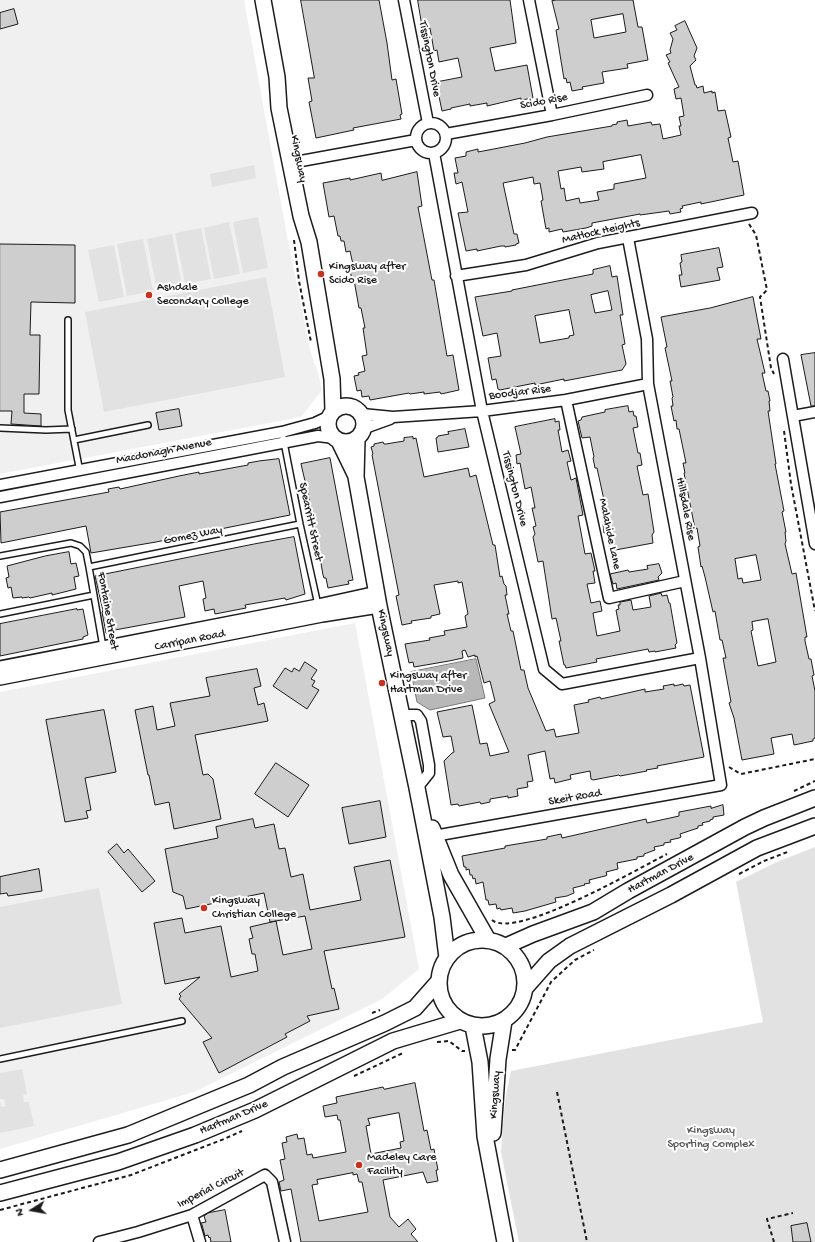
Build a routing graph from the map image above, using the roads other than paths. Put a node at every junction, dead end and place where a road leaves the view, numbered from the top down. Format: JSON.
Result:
{"nodes":[{"id":1,"x":263,"y":0,"type":"edge"},
{"id":2,"x":404,"y":0,"type":"edge"},
{"id":3,"x":529,"y":0,"type":"edge"},
{"id":4,"x":647,"y":95,"type":"dead end"},
{"id":5,"x":552,"y":115,"type":"junction"},
{"id":6,"x":428,"y":123,"type":"junction"},
{"id":7,"x":446,"y":134,"type":"junction"},
{"id":8,"x":416,"y":140,"type":"junction"},
{"id":9,"x":434,"y":153,"type":"junction"},
{"id":10,"x":294,"y":162,"type":"junction"},
{"id":11,"x":752,"y":214,"type":"dead end"},
{"id":12,"x":628,"y":238,"type":"junction"},
{"id":13,"x":456,"y":276,"type":"junction"},
{"id":14,"x":68,"y":320,"type":"dead end"},
{"id":15,"x":782,"y":359,"type":"dead end"},
{"id":16,"x":332,"y":378,"type":"junction"},
{"id":17,"x":648,"y":384,"type":"junction"},
{"id":18,"x":566,"y":400,"type":"junction"},
{"id":19,"x":482,"y":411,"type":"junction"},
{"id":20,"x":815,"y":412,"type":"edge"},
{"id":21,"x":331,"y":413,"type":"junction"},
{"id":22,"x":793,"y":416,"type":"junction"},
{"id":23,"x":359,"y":422,"type":"junction"},
{"id":24,"x":148,"y":425,"type":"dead end"},
{"id":25,"x":0,"y":428,"type":"edge"},
{"id":26,"x":72,"y":429,"type":"junction"},
{"id":27,"x":282,"y":432,"type":"junction"},
{"id":28,"x":336,"y":439,"type":"junction"},
{"id":29,"x":74,"y":440,"type":"junction"},
{"id":30,"x":284,"y":442,"type":"junction"},
{"id":31,"x":80,"y":470,"type":"junction"},
{"id":32,"x":356,"y":477,"type":"junction"},
{"id":33,"x":82,"y":481,"type":"junction"},
{"id":34,"x":0,"y":485,"type":"edge"},
{"id":35,"x":0,"y":497,"type":"edge"},
{"id":36,"x":300,"y":524,"type":"junction"},
{"id":37,"x":815,"y":544,"type":"edge"},
{"id":38,"x":0,"y":556,"type":"edge"},
{"id":39,"x":90,"y":567,"type":"junction"},
{"id":40,"x":685,"y":581,"type":"junction"},
{"id":41,"x":94,"y":595,"type":"junction"},
{"id":42,"x":378,"y":599,"type":"junction"},
{"id":43,"x":319,"y":611,"type":"junction"},
{"id":44,"x":0,"y":614,"type":"edge"},
{"id":45,"x":104,"y":653,"type":"junction"},
{"id":46,"x":700,"y":658,"type":"junction"},
{"id":47,"x":0,"y":668,"type":"edge"},
{"id":48,"x":0,"y":678,"type":"edge"},
{"id":49,"x":721,"y":785,"type":"joint"},
{"id":50,"x":417,"y":788,"type":"junction"},
{"id":51,"x":815,"y":798,"type":"edge"},
{"id":52,"x":815,"y":826,"type":"edge"},
{"id":53,"x":434,"y":836,"type":"junction"},
{"id":54,"x":488,"y":940,"type":"junction"},
{"id":55,"x":506,"y":946,"type":"junction"},
{"id":56,"x":447,"y":958,"type":"junction"},
{"id":57,"x":438,"y":982,"type":"junction"},
{"id":58,"x":526,"y":987,"type":"junction"},
{"id":59,"x":182,"y":1021,"type":"dead end"},
{"id":60,"x":504,"y":1021,"type":"junction"},
{"id":61,"x":466,"y":1023,"type":"junction"},
{"id":62,"x":0,"y":1059,"type":"edge"},
{"id":63,"x":491,"y":1169,"type":"junction"},
{"id":64,"x":0,"y":1170,"type":"edge"},
{"id":65,"x":0,"y":1193,"type":"edge"},
{"id":66,"x":192,"y":1215,"type":"junction"},
{"id":67,"x":99,"y":1242,"type":"edge"},
{"id":68,"x":200,"y":1242,"type":"edge"},
{"id":69,"x":285,"y":1242,"type":"edge"},
{"id":70,"x":505,"y":1242,"type":"edge"}],
"edges":[{"from":1,"to":10,"type":"main road","name":"Kingsway"},
{"from":2,"to":6,"type":"street","name":"Tissington Drive"},
{"from":3,"to":5,"type":"street"},
{"from":4,"to":5,"type":"street","name":"Scido Rise"},
{"from":5,"to":7,"type":"street","name":"Scido Rise"},
{"from":6,"to":7,"type":"street"},
{"from":6,"to":8,"type":"street"},
{"from":7,"to":9,"type":"street"},
{"from":8,"to":9,"type":"street"},
{"from":8,"to":10,"type":"street"},
{"from":9,"to":13,"type":"street","name":"Tissington Drive"},
{"from":10,"to":16,"type":"main road","name":"Kingsway"},
{"from":11,"to":12,"type":"street","name":"Matlock Heights"},
{"from":12,"to":13,"type":"street","name":"Matlock Heights"},
{"from":12,"to":17,"type":"street","name":"Hillsdale Rise"},
{"from":13,"to":19,"type":"street","name":"Tissington Drive"},
{"from":14,"to":26,"type":"lane"},
{"from":15,"to":22,"type":"street"},
{"from":16,"to":21,"type":"main road","name":"Kingsway"},
{"from":16,"to":23,"type":"main road","name":"Kingsway"},
{"from":17,"to":18,"type":"street","name":"Boodjar Rise"},
{"from":17,"to":40,"type":"street","name":"Hillsdale Rise"},
{"from":18,"to":19,"type":"street","name":"Boodjar Rise"},
{"from":18,"to":40,"type":"street","name":"Malahide Lane"},
{"from":19,"to":23,"type":"street","name":"Boodjar Rise"},
{"from":19,"to":46,"type":"street","name":"Tissington Drive"},
{"from":20,"to":22,"type":"street"},
{"from":21,"to":23,"type":"main road"},
{"from":21,"to":27,"type":"street","name":"Macdonagh Avenue"},
{"from":21,"to":28,"type":"main road","name":"Kingsway"},
{"from":22,"to":37,"type":"street"},
{"from":23,"to":28,"type":"main road"},
{"from":23,"to":32,"type":"main road","name":"Kingsway"},
{"from":24,"to":29,"type":"lane"},
{"from":25,"to":26,"type":"lane"},
{"from":26,"to":29,"type":"lane"},
{"from":27,"to":30,"type":"lane","name":"Spearritt Street"},
{"from":27,"to":31,"type":"street","name":"Macdonagh Avenue"},
{"from":28,"to":30,"type":"street","name":"Macdonagh Avenue"},
{"from":28,"to":32,"type":"main road","name":"Kingsway"},
{"from":29,"to":31,"type":"lane"},
{"from":30,"to":33,"type":"street","name":"Macdonagh Avenue"},
{"from":30,"to":36,"type":"lane","name":"Spearritt Street"},
{"from":31,"to":33,"type":"lane"},
{"from":31,"to":34,"type":"street","name":"Macdonagh Avenue"},
{"from":32,"to":42,"type":"main road","name":"Kingsway"},
{"from":33,"to":35,"type":"street","name":"Macdonagh Avenue"},
{"from":36,"to":39,"type":"lane","name":"Gomez Way"},
{"from":36,"to":43,"type":"lane","name":"Spearritt Street"},
{"from":38,"to":39,"type":"lane","name":"Fontaine Street"},
{"from":39,"to":41,"type":"lane","name":"Fontaine Street"},
{"from":40,"to":46,"type":"street","name":"Hillsdale Rise"},
{"from":41,"to":44,"type":"lane"},
{"from":41,"to":45,"type":"lane","name":"Fontaine Street"},
{"from":42,"to":43,"type":"street","name":"Carripan Road"},
{"from":42,"to":50,"type":"main road","name":"Kingsway"},
{"from":43,"to":45,"type":"street","name":"Carripan Road"},
{"from":45,"to":47,"type":"street","name":"Carripan Road"},
{"from":45,"to":48,"type":"street","name":"Carripan Road"},
{"from":46,"to":49,"type":"street","name":"Hillsdale Rise"},
{"from":49,"to":53,"type":"street","name":"Skeit Road"},
{"from":50,"to":53,"type":"main road","name":"Kingsway"},
{"from":50,"to":56,"type":"main road","name":"Kingsway"},
{"from":51,"to":55,"type":"main road","name":"Hartman Drive"},
{"from":52,"to":58,"type":"main road","name":"Hartman Drive"},
{"from":53,"to":54,"type":"main road","name":"Kingsway"},
{"from":54,"to":55,"type":"main road"},
{"from":54,"to":56,"type":"main road"},
{"from":55,"to":58,"type":"main road"},
{"from":56,"to":57,"type":"main road"},
{"from":57,"to":61,"type":"main road"},
{"from":57,"to":64,"type":"main road","name":"Hartman Drive"},
{"from":58,"to":60,"type":"main road"},
{"from":59,"to":62,"type":"lane"},
{"from":60,"to":61,"type":"main road"},
{"from":60,"to":63,"type":"main road","name":"Kingsway"},
{"from":61,"to":63,"type":"main road","name":"Kingsway"},
{"from":61,"to":65,"type":"main road","name":"Hartman Drive"},
{"from":63,"to":70,"type":"main road","name":"Kingsway"},
{"from":66,"to":67,"type":"street","name":"Imperial Circuit"},
{"from":66,"to":68,"type":"street"},
{"from":66,"to":69,"type":"street","name":"Imperial Circuit"}]}
